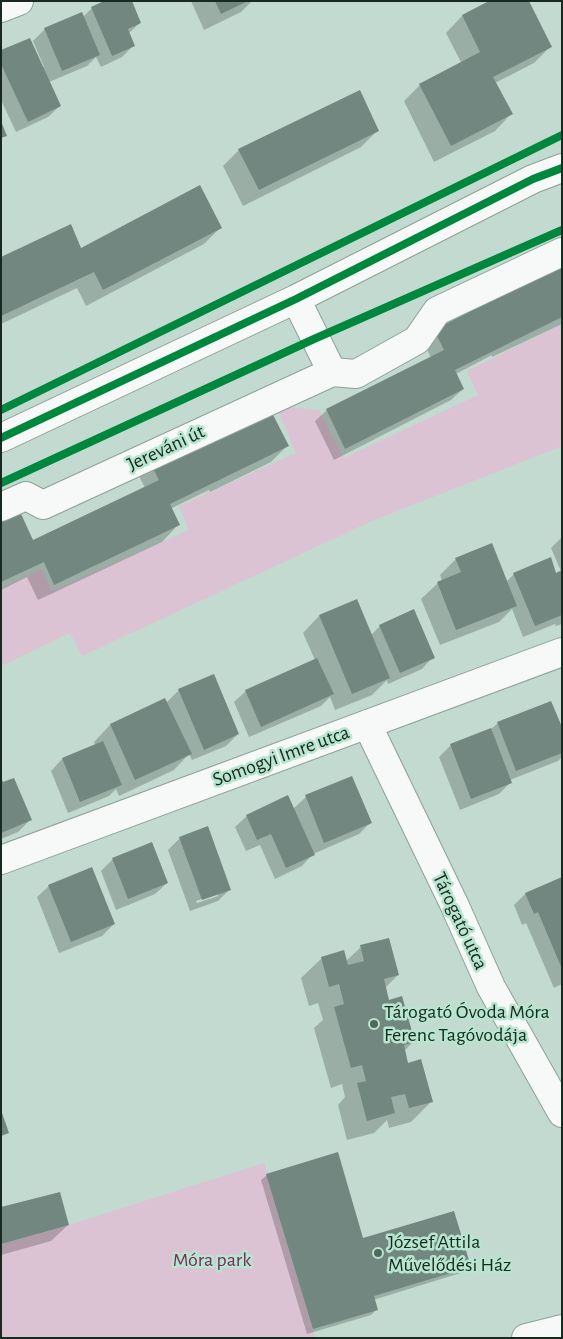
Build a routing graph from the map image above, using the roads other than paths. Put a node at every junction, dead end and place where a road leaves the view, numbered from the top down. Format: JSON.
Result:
{"nodes":[{"id":1,"x":19,"y":1,"type":"edge"},
{"id":2,"x":1,"y":8,"type":"edge"},
{"id":3,"x":562,"y":158,"type":"edge"},
{"id":4,"x":562,"y":168,"type":"edge"},
{"id":5,"x":533,"y":179,"type":"junction"},
{"id":6,"x":562,"y":252,"type":"edge"},
{"id":7,"x":296,"y":299,"type":"junction"},
{"id":8,"x":332,"y":372,"type":"junction"},
{"id":9,"x":1,"y":438,"type":"edge"},
{"id":10,"x":1,"y":507,"type":"edge"},
{"id":11,"x":562,"y":652,"type":"edge"},
{"id":12,"x":367,"y":724,"type":"junction"},
{"id":13,"x":1,"y":860,"type":"edge"},
{"id":14,"x":562,"y":1113,"type":"edge"},
{"id":15,"x":562,"y":1329,"type":"edge"},
{"id":16,"x":526,"y":1338,"type":"edge"}],
"edges":[{"from":1,"to":2,"type":"street"},
{"from":3,"to":5,"type":"street"},
{"from":4,"to":5,"type":"street"},
{"from":5,"to":7,"type":"street"},
{"from":6,"to":8,"type":"street","name":"Jereváni út"},
{"from":7,"to":8,"type":"street"},
{"from":7,"to":9,"type":"street"},
{"from":8,"to":10,"type":"street","name":"Jereváni út"},
{"from":11,"to":12,"type":"street","name":"Somogyi Imre utca"},
{"from":12,"to":13,"type":"street","name":"Somogyi Imre utca"},
{"from":12,"to":14,"type":"street","name":"Tárogató utca"},
{"from":15,"to":16,"type":"street"}]}
